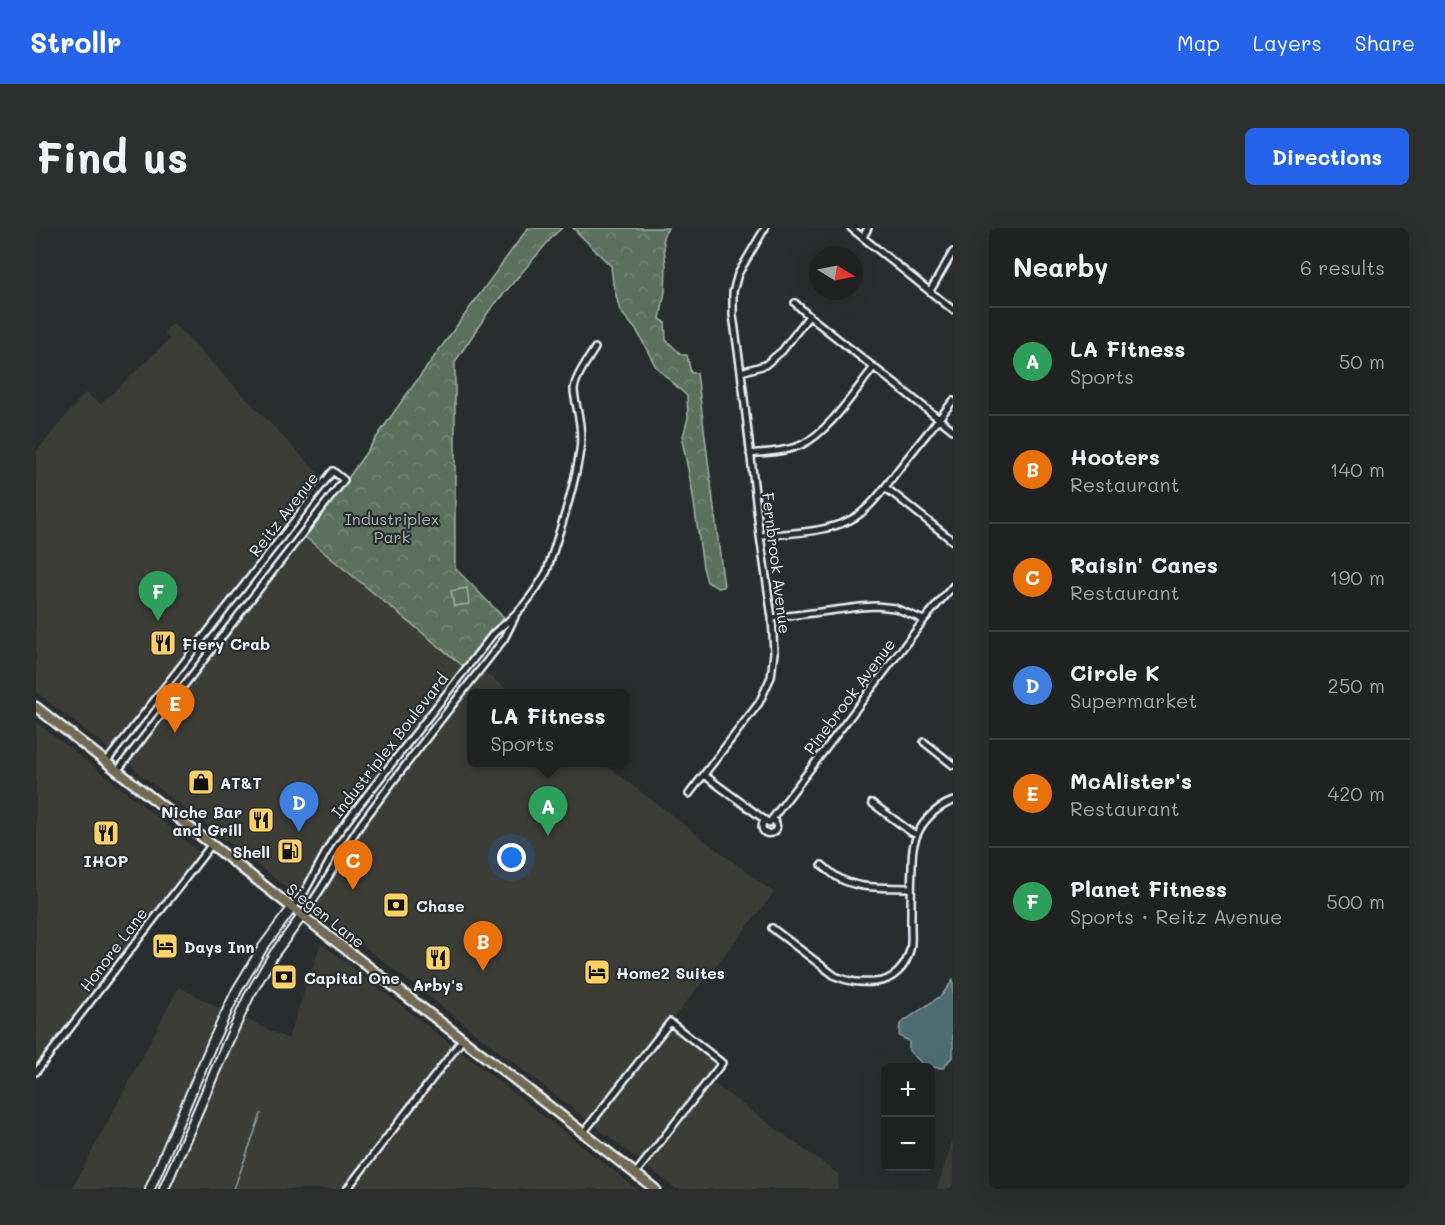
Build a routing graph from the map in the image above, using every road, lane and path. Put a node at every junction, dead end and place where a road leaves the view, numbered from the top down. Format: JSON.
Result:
{"nodes":[{"id":1,"x":765,"y":228,"type":"edge"},
{"id":2,"x":851,"y":228,"type":"edge"},
{"id":3,"x":868,"y":228,"type":"edge"},
{"id":4,"x":863,"y":237,"type":"junction"},
{"id":5,"x":953,"y":252,"type":"edge"},
{"id":6,"x":930,"y":291,"type":"junction"},
{"id":7,"x":795,"y":303,"type":"dead end"},
{"id":8,"x":953,"y":310,"type":"edge"},
{"id":9,"x":810,"y":316,"type":"junction"},
{"id":10,"x":595,"y":348,"type":"dead end"},
{"id":11,"x":874,"y":367,"type":"junction"},
{"id":12,"x":741,"y":372,"type":"junction"},
{"id":13,"x":953,"y":401,"type":"edge"},
{"id":14,"x":939,"y":418,"type":"junction"},
{"id":15,"x":953,"y":430,"type":"edge"},
{"id":16,"x":750,"y":454,"type":"junction"},
{"id":17,"x":885,"y":487,"type":"junction"},
{"id":18,"x":760,"y":536,"type":"junction"},
{"id":19,"x":953,"y":541,"type":"edge"},
{"id":20,"x":953,"y":586,"type":"edge"},
{"id":21,"x":516,"y":615,"type":"junction"},
{"id":22,"x":772,"y":618,"type":"junction"},
{"id":23,"x":924,"y":620,"type":"junction"},
{"id":24,"x":36,"y":706,"type":"edge"},
{"id":25,"x":924,"y":742,"type":"dead end"},
{"id":26,"x":107,"y":762,"type":"junction"},
{"id":27,"x":953,"y":765,"type":"edge"},
{"id":28,"x":118,"y":770,"type":"junction"},
{"id":29,"x":704,"y":775,"type":"junction"},
{"id":30,"x":689,"y":794,"type":"dead end"},
{"id":31,"x":953,"y":801,"type":"edge"},
{"id":32,"x":872,"y":803,"type":"dead end"},
{"id":33,"x":916,"y":835,"type":"junction"},
{"id":34,"x":212,"y":844,"type":"junction"},
{"id":35,"x":822,"y":865,"type":"dead end"},
{"id":36,"x":911,"y":888,"type":"junction"},
{"id":37,"x":292,"y":908,"type":"junction"},
{"id":38,"x":302,"y":916,"type":"junction"},
{"id":39,"x":772,"y":928,"type":"dead end"},
{"id":40,"x":463,"y":1039,"type":"junction"},
{"id":41,"x":36,"y":1072,"type":"edge"},
{"id":42,"x":583,"y":1133,"type":"junction"},
{"id":43,"x":635,"y":1174,"type":"junction"},
{"id":44,"x":150,"y":1189,"type":"edge"},
{"id":45,"x":164,"y":1189,"type":"edge"},
{"id":46,"x":347,"y":1189,"type":"edge"},
{"id":47,"x":655,"y":1189,"type":"edge"}],
"edges":[{"from":1,"to":12,"type":"street","name":"Fernbrook Avenue"},
{"from":2,"to":4,"type":"street"},
{"from":3,"to":4,"type":"street"},
{"from":4,"to":6,"type":"street"},
{"from":5,"to":6,"type":"street"},
{"from":6,"to":8,"type":"street"},
{"from":7,"to":9,"type":"street"},
{"from":9,"to":11,"type":"street"},
{"from":9,"to":12,"type":"street"},
{"from":10,"to":21,"type":"street","name":"Industriplex Boulevard"},
{"from":11,"to":14,"type":"street"},
{"from":11,"to":16,"type":"street"},
{"from":12,"to":16,"type":"street","name":"Fernbrook Avenue"},
{"from":13,"to":14,"type":"street"},
{"from":14,"to":15,"type":"street"},
{"from":14,"to":17,"type":"street"},
{"from":16,"to":18,"type":"street","name":"Fernbrook Avenue"},
{"from":17,"to":18,"type":"street"},
{"from":17,"to":19,"type":"street"},
{"from":18,"to":22,"type":"street","name":"Fernbrook Avenue"},
{"from":20,"to":23,"type":"street","name":"Pinebrook Avenue"},
{"from":21,"to":37,"type":"street","name":"Industriplex Boulevard"},
{"from":21,"to":38,"type":"street","name":"Industriplex Boulevard"},
{"from":22,"to":23,"type":"street"},
{"from":22,"to":29,"type":"street","name":"Fernbrook Avenue"},
{"from":23,"to":29,"type":"street","name":"Pinebrook Avenue"},
{"from":24,"to":26,"type":"main road","name":"Siegen Lane"},
{"from":25,"to":27,"type":"street"},
{"from":26,"to":28,"type":"main road","name":"Siegen Lane"},
{"from":26,"to":28,"type":"street","name":"Reitz Avenue"},
{"from":28,"to":34,"type":"main road","name":"Siegen Lane"},
{"from":29,"to":30,"type":"street","name":"Fernbrook Avenue"},
{"from":31,"to":33,"type":"street"},
{"from":32,"to":33,"type":"street"},
{"from":33,"to":36,"type":"street"},
{"from":34,"to":37,"type":"main road","name":"Siegen Lane"},
{"from":34,"to":41,"type":"street","name":"Honore Lane"},
{"from":35,"to":36,"type":"street"},
{"from":36,"to":39,"type":"street"},
{"from":37,"to":38,"type":"main road","name":"Siegen Lane"},
{"from":37,"to":44,"type":"street","name":"Industriplex Boulevard"},
{"from":38,"to":40,"type":"main road","name":"Siegen Lane"},
{"from":38,"to":45,"type":"street","name":"Industriplex Boulevard"},
{"from":40,"to":42,"type":"main road","name":"Siegen Lane"},
{"from":40,"to":46,"type":"street"},
{"from":42,"to":43,"type":"main road","name":"Siegen Lane"},
{"from":42,"to":43,"type":"street"},
{"from":43,"to":47,"type":"main road","name":"Siegen Lane"}]}
